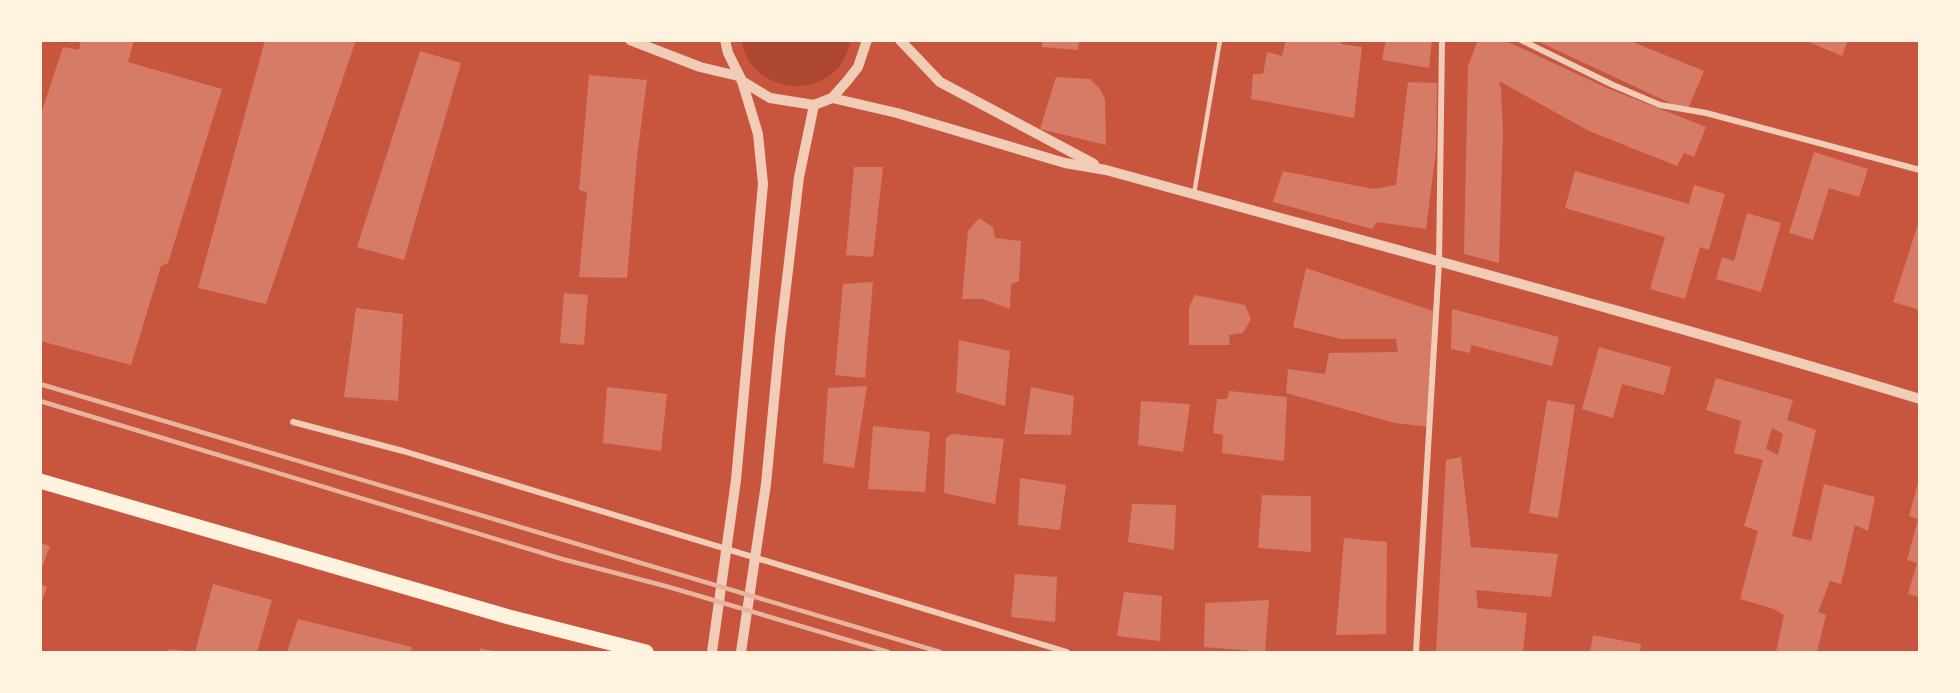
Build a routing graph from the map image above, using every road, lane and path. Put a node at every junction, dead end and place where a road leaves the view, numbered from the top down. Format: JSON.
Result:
{"nodes":[{"id":1,"x":630,"y":40,"type":"edge"},
{"id":2,"x":725,"y":40,"type":"edge"},
{"id":3,"x":867,"y":40,"type":"edge"},
{"id":4,"x":900,"y":40,"type":"edge"},
{"id":5,"x":1220,"y":40,"type":"edge"},
{"id":6,"x":1442,"y":40,"type":"edge"},
{"id":7,"x":1521,"y":40,"type":"edge"},
{"id":8,"x":740,"y":78,"type":"junction"},
{"id":9,"x":832,"y":98,"type":"junction"},
{"id":10,"x":814,"y":105,"type":"junction"},
{"id":11,"x":1106,"y":170,"type":"junction"},
{"id":12,"x":1920,"y":170,"type":"edge"},
{"id":13,"x":1194,"y":194,"type":"junction"},
{"id":14,"x":1439,"y":263,"type":"junction"},
{"id":15,"x":1920,"y":399,"type":"edge"},
{"id":16,"x":293,"y":422,"type":"dead end"},
{"id":17,"x":40,"y":481,"type":"edge"},
{"id":18,"x":646,"y":652,"type":"edge"},
{"id":19,"x":712,"y":652,"type":"edge"},
{"id":20,"x":741,"y":652,"type":"edge"},
{"id":21,"x":1067,"y":652,"type":"edge"},
{"id":22,"x":1416,"y":652,"type":"edge"}],
"edges":[{"from":1,"to":8,"type":"street"},
{"from":2,"to":8,"type":"street"},
{"from":3,"to":9,"type":"street"},
{"from":4,"to":11,"type":"street"},
{"from":5,"to":13,"type":"lane"},
{"from":6,"to":14,"type":"street"},
{"from":7,"to":12,"type":"street"},
{"from":8,"to":10,"type":"street"},
{"from":8,"to":19,"type":"street"},
{"from":9,"to":10,"type":"street"},
{"from":9,"to":11,"type":"street"},
{"from":10,"to":20,"type":"street"},
{"from":11,"to":13,"type":"street"},
{"from":13,"to":14,"type":"street"},
{"from":14,"to":15,"type":"street"},
{"from":14,"to":22,"type":"street"},
{"from":16,"to":21,"type":"street"},
{"from":17,"to":18,"type":"main road"}]}
